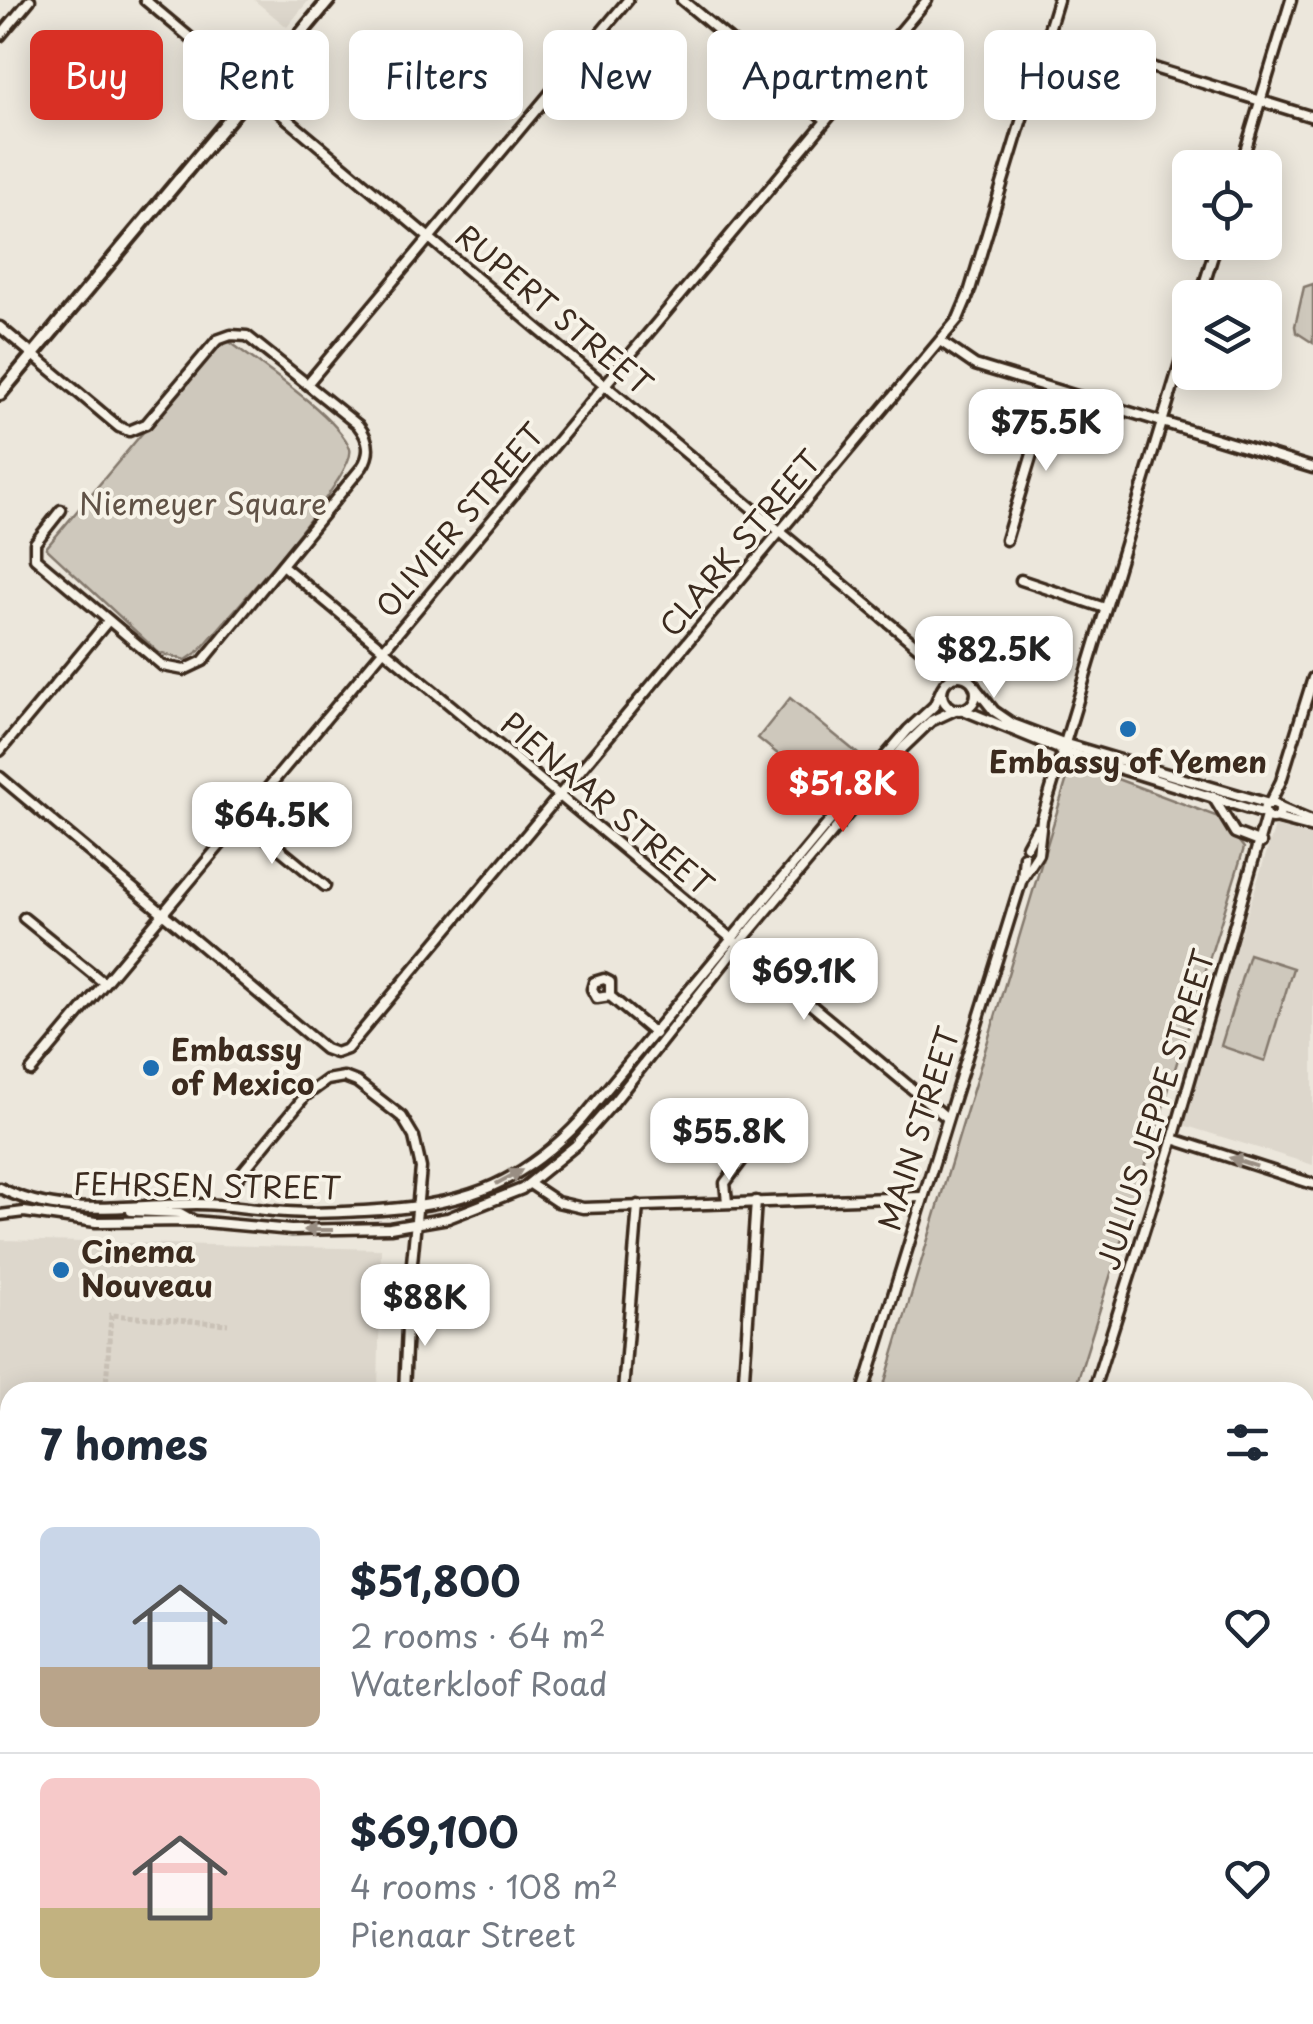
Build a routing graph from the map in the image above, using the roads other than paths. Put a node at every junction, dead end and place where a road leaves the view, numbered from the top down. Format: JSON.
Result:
{"nodes":[{"id":1,"x":30,"y":0,"type":"edge"},
{"id":2,"x":145,"y":0,"type":"edge"},
{"id":3,"x":329,"y":0,"type":"edge"},
{"id":4,"x":628,"y":0,"type":"edge"},
{"id":5,"x":682,"y":0,"type":"edge"},
{"id":6,"x":927,"y":0,"type":"edge"},
{"id":7,"x":1058,"y":0,"type":"edge"},
{"id":8,"x":1291,"y":0,"type":"edge"},
{"id":9,"x":304,"y":30,"type":"edge"},
{"id":10,"x":718,"y":30,"type":"edge"},
{"id":11,"x":902,"y":30,"type":"edge"},
{"id":12,"x":1049,"y":30,"type":"edge"},
{"id":13,"x":183,"y":31,"type":"edge"},
{"id":14,"x":0,"y":36,"type":"edge"},
{"id":15,"x":1156,"y":68,"type":"edge"},
{"id":16,"x":1260,"y":100,"type":"junction"},
{"id":17,"x":1313,"y":117,"type":"edge"},
{"id":18,"x":229,"y":120,"type":"edge"},
{"id":19,"x":290,"y":120,"type":"edge"},
{"id":20,"x":826,"y":120,"type":"edge"},
{"id":21,"x":1022,"y":120,"type":"edge"},
{"id":22,"x":1245,"y":150,"type":"edge"},
{"id":23,"x":430,"y":238,"type":"junction"},
{"id":24,"x":0,"y":327,"type":"edge"},
{"id":25,"x":940,"y":341,"type":"junction"},
{"id":26,"x":33,"y":354,"type":"junction"},
{"id":27,"x":308,"y":383,"type":"junction"},
{"id":28,"x":604,"y":384,"type":"junction"},
{"id":29,"x":1172,"y":389,"type":"edge"},
{"id":30,"x":1051,"y":390,"type":"junction"},
{"id":31,"x":0,"y":394,"type":"edge"},
{"id":32,"x":1162,"y":422,"type":"junction"},
{"id":33,"x":1313,"y":468,"type":"edge"},
{"id":34,"x":61,"y":510,"type":"dead end"},
{"id":35,"x":780,"y":532,"type":"junction"},
{"id":36,"x":1006,"y":540,"type":"dead end"},
{"id":37,"x":282,"y":565,"type":"junction"},
{"id":38,"x":1020,"y":580,"type":"dead end"},
{"id":39,"x":1105,"y":608,"type":"junction"},
{"id":40,"x":108,"y":621,"type":"junction"},
{"id":41,"x":384,"y":649,"type":"junction"},
{"id":42,"x":931,"y":658,"type":"junction"},
{"id":43,"x":962,"y":676,"type":"junction"},
{"id":44,"x":1313,"y":678,"type":"edge"},
{"id":45,"x":943,"y":686,"type":"junction"},
{"id":46,"x":974,"y":686,"type":"junction"},
{"id":47,"x":959,"y":709,"type":"junction"},
{"id":48,"x":1065,"y":748,"type":"junction"},
{"id":49,"x":0,"y":751,"type":"edge"},
{"id":50,"x":0,"y":777,"type":"edge"},
{"id":51,"x":1213,"y":792,"type":"junction"},
{"id":52,"x":559,"y":796,"type":"junction"},
{"id":53,"x":1236,"y":800,"type":"junction"},
{"id":54,"x":1274,"y":805,"type":"junction"},
{"id":55,"x":1270,"y":817,"type":"junction"},
{"id":56,"x":242,"y":818,"type":"junction"},
{"id":57,"x":1311,"y":824,"type":"edge"},
{"id":58,"x":1262,"y":841,"type":"junction"},
{"id":59,"x":818,"y":843,"type":"junction"},
{"id":60,"x":325,"y":886,"type":"dead end"},
{"id":61,"x":163,"y":914,"type":"junction"},
{"id":62,"x":24,"y":918,"type":"dead end"},
{"id":63,"x":736,"y":942,"type":"junction"},
{"id":64,"x":104,"y":984,"type":"junction"},
{"id":65,"x":610,"y":996,"type":"dead end"},
{"id":66,"x":658,"y":1037,"type":"junction"},
{"id":67,"x":31,"y":1070,"type":"dead end"},
{"id":68,"x":621,"y":1073,"type":"junction"},
{"id":69,"x":630,"y":1082,"type":"junction"},
{"id":70,"x":946,"y":1117,"type":"junction"},
{"id":71,"x":1172,"y":1140,"type":"junction"},
{"id":72,"x":749,"y":1152,"type":"dead end"},
{"id":73,"x":234,"y":1181,"type":"dead end"},
{"id":74,"x":530,"y":1184,"type":"junction"},
{"id":75,"x":1313,"y":1184,"type":"edge"},
{"id":76,"x":0,"y":1188,"type":"edge"},
{"id":77,"x":921,"y":1197,"type":"junction"},
{"id":78,"x":756,"y":1201,"type":"junction"},
{"id":79,"x":727,"y":1202,"type":"junction"},
{"id":80,"x":638,"y":1206,"type":"junction"},
{"id":81,"x":122,"y":1208,"type":"junction"},
{"id":82,"x":417,"y":1208,"type":"junction"},
{"id":83,"x":0,"y":1214,"type":"edge"},
{"id":84,"x":194,"y":1221,"type":"junction"},
{"id":85,"x":416,"y":1225,"type":"junction"},
{"id":86,"x":405,"y":1382,"type":"edge"},
{"id":87,"x":624,"y":1382,"type":"edge"},
{"id":88,"x":745,"y":1382,"type":"edge"},
{"id":89,"x":866,"y":1382,"type":"edge"},
{"id":90,"x":1097,"y":1382,"type":"edge"}],
"edges":[{"from":1,"to":14,"type":"street"},
{"from":2,"to":13,"type":"street","name":"RUPERT STREET"},
{"from":3,"to":9,"type":"main road"},
{"from":4,"to":23,"type":"street"},
{"from":5,"to":10,"type":"street"},
{"from":6,"to":11,"type":"street","name":"OLIVIER STREET"},
{"from":7,"to":12,"type":"street","name":"CLARK STREET"},
{"from":8,"to":16,"type":"street"},
{"from":15,"to":16,"type":"street"},
{"from":16,"to":17,"type":"street"},
{"from":16,"to":22,"type":"street"},
{"from":18,"to":26,"type":"main road"},
{"from":19,"to":23,"type":"street","name":"RUPERT STREET"},
{"from":20,"to":28,"type":"street","name":"OLIVIER STREET"},
{"from":21,"to":25,"type":"street","name":"CLARK STREET"},
{"from":23,"to":27,"type":"street"},
{"from":23,"to":28,"type":"street","name":"RUPERT STREET"},
{"from":24,"to":26,"type":"street"},
{"from":25,"to":30,"type":"street"},
{"from":25,"to":35,"type":"street","name":"CLARK STREET"},
{"from":26,"to":27,"type":"street"},
{"from":26,"to":31,"type":"main road"},
{"from":27,"to":37,"type":"street"},
{"from":28,"to":35,"type":"street","name":"RUPERT STREET"},
{"from":28,"to":41,"type":"street","name":"OLIVIER STREET"},
{"from":29,"to":32,"type":"street","name":"MAIN STREET"},
{"from":30,"to":32,"type":"street"},
{"from":30,"to":36,"type":"street"},
{"from":32,"to":33,"type":"street"},
{"from":32,"to":39,"type":"street","name":"MAIN STREET"},
{"from":34,"to":40,"type":"street"},
{"from":35,"to":42,"type":"street","name":"RUPERT STREET"},
{"from":35,"to":52,"type":"street","name":"CLARK STREET"},
{"from":37,"to":40,"type":"street"},
{"from":37,"to":41,"type":"street","name":"PIENAAR STREET"},
{"from":38,"to":39,"type":"street"},
{"from":39,"to":48,"type":"street","name":"MAIN STREET"},
{"from":40,"to":49,"type":"street"},
{"from":41,"to":52,"type":"street","name":"PIENAAR STREET"},
{"from":41,"to":56,"type":"street","name":"OLIVIER STREET"},
{"from":42,"to":43,"type":"street","name":"RUPERT STREET"},
{"from":42,"to":45,"type":"street","name":"RUPERT STREET"},
{"from":43,"to":45,"type":"street"},
{"from":43,"to":46,"type":"street"},
{"from":44,"to":54,"type":"street"},
{"from":45,"to":47,"type":"street"},
{"from":45,"to":59,"type":"street"},
{"from":46,"to":47,"type":"street"},
{"from":46,"to":48,"type":"street"},
{"from":47,"to":48,"type":"street"},
{"from":47,"to":59,"type":"street"},
{"from":48,"to":51,"type":"street"},
{"from":48,"to":70,"type":"street","name":"MAIN STREET"},
{"from":50,"to":61,"type":"street"},
{"from":51,"to":53,"type":"street"},
{"from":51,"to":58,"type":"street"},
{"from":52,"to":61,"type":"street","name":"CLARK STREET"},
{"from":52,"to":63,"type":"street","name":"PIENAAR STREET"},
{"from":53,"to":54,"type":"street"},
{"from":53,"to":55,"type":"street"},
{"from":54,"to":55,"type":"street"},
{"from":54,"to":55,"type":"street"},
{"from":54,"to":57,"type":"street"},
{"from":55,"to":57,"type":"street"},
{"from":55,"to":58,"type":"street","name":"JULIUS JEPPE STREET"},
{"from":56,"to":60,"type":"street"},
{"from":56,"to":61,"type":"street","name":"OLIVIER STREET"},
{"from":58,"to":71,"type":"street","name":"JULIUS JEPPE STREET"},
{"from":59,"to":63,"type":"street"},
{"from":61,"to":64,"type":"street","name":"OLIVIER STREET"},
{"from":62,"to":64,"type":"street"},
{"from":63,"to":66,"type":"street"},
{"from":63,"to":70,"type":"street","name":"PIENAAR STREET"},
{"from":64,"to":67,"type":"street","name":"OLIVIER STREET"},
{"from":65,"to":66,"type":"street"},
{"from":66,"to":68,"type":"street","name":"FEHRSEN STREET"},
{"from":66,"to":69,"type":"street","name":"FEHRSEN STREET"},
{"from":68,"to":69,"type":"street"},
{"from":82,"to":68,"type":"street","name":"FEHRSEN STREET","one_way":true},
{"from":69,"to":74,"type":"street","name":"FEHRSEN STREET"},
{"from":70,"to":77,"type":"street","name":"MAIN STREET"},
{"from":75,"to":71,"type":"street","one_way":true},
{"from":71,"to":90,"type":"street","name":"JULIUS JEPPE STREET"},
{"from":72,"to":79,"type":"street"},
{"from":73,"to":82,"type":"street"},
{"from":74,"to":80,"type":"street"},
{"from":74,"to":85,"type":"street","name":"FEHRSEN STREET"},
{"from":76,"to":81,"type":"street","name":"FEHRSEN STREET"},
{"from":77,"to":78,"type":"street"},
{"from":77,"to":89,"type":"street","name":"MAIN STREET"},
{"from":78,"to":79,"type":"street"},
{"from":78,"to":88,"type":"street"},
{"from":79,"to":80,"type":"street"},
{"from":80,"to":87,"type":"street"},
{"from":81,"to":82,"type":"street","name":"FEHRSEN STREET"},
{"from":81,"to":84,"type":"street"},
{"from":82,"to":85,"type":"street"},
{"from":83,"to":84,"type":"street","name":"FEHRSEN STREET"},
{"from":85,"to":84,"type":"street","name":"FEHRSEN STREET","one_way":true},
{"from":85,"to":86,"type":"street"}]}
